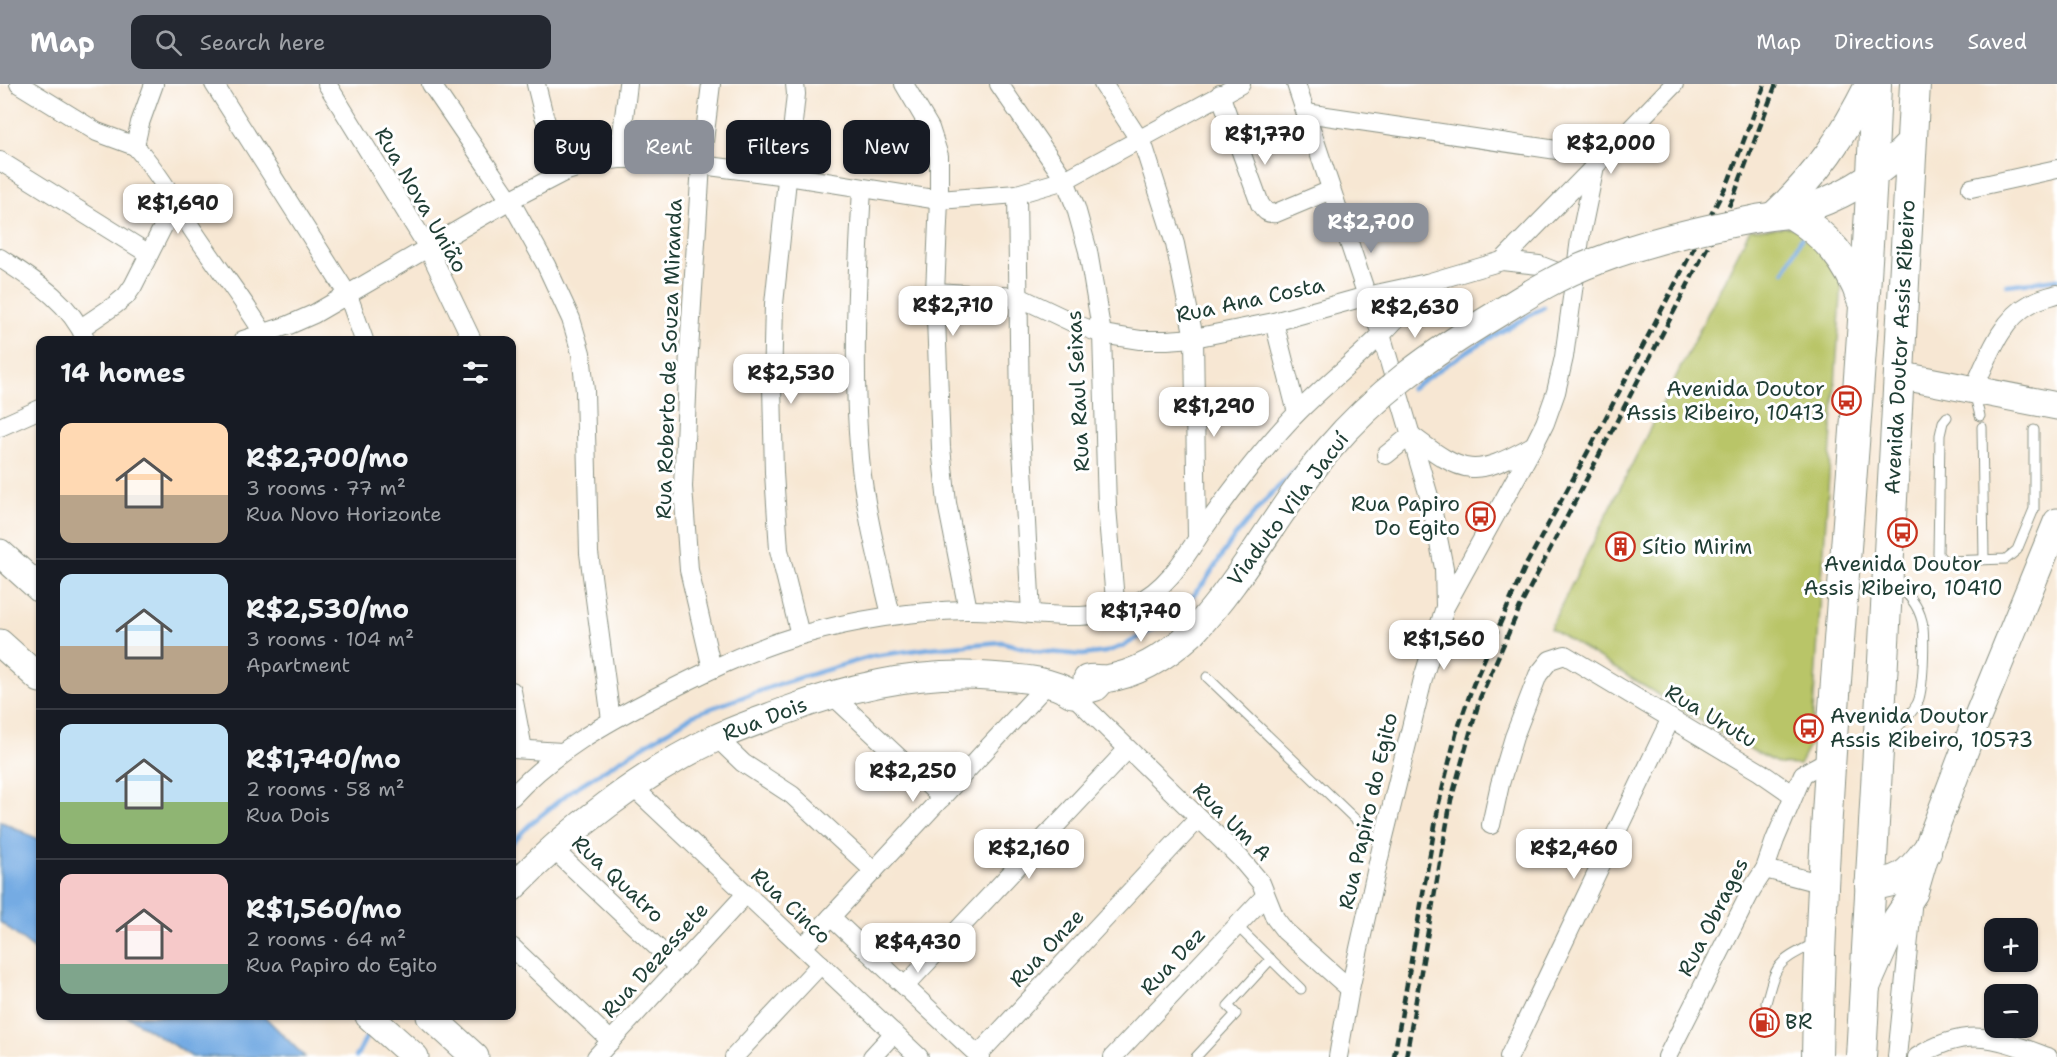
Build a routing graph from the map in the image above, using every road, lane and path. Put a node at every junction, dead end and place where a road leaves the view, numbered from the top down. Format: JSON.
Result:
{"nodes":[{"id":1,"x":20,"y":84,"type":"edge"},
{"id":2,"x":154,"y":84,"type":"edge"},
{"id":3,"x":214,"y":84,"type":"edge"},
{"id":4,"x":327,"y":84,"type":"edge"},
{"id":5,"x":431,"y":84,"type":"edge"},
{"id":6,"x":536,"y":84,"type":"edge"},
{"id":7,"x":628,"y":84,"type":"edge"},
{"id":8,"x":711,"y":84,"type":"edge"},
{"id":9,"x":795,"y":84,"type":"edge"},
{"id":10,"x":904,"y":84,"type":"edge"},
{"id":11,"x":999,"y":84,"type":"edge"},
{"id":12,"x":1103,"y":84,"type":"edge"},
{"id":13,"x":1241,"y":84,"type":"edge"},
{"id":14,"x":1296,"y":84,"type":"edge"},
{"id":15,"x":1674,"y":84,"type":"edge"},
{"id":16,"x":1869,"y":84,"type":"edge"},
{"id":17,"x":1876,"y":84,"type":"edge"},
{"id":18,"x":1915,"y":84,"type":"edge"},
{"id":19,"x":1220,"y":94,"type":"junction"},
{"id":20,"x":1306,"y":113,"type":"junction"},
{"id":21,"x":546,"y":120,"type":"edge"},
{"id":22,"x":707,"y":120,"type":"edge"},
{"id":23,"x":1140,"y":138,"type":"junction"},
{"id":24,"x":1912,"y":141,"type":"junction"},
{"id":25,"x":135,"y":146,"type":"junction"},
{"id":26,"x":619,"y":159,"type":"junction"},
{"id":27,"x":624,"y":159,"type":"edge"},
{"id":28,"x":612,"y":160,"type":"edge"},
{"id":29,"x":0,"y":161,"type":"edge"},
{"id":30,"x":1600,"y":162,"type":"junction"},
{"id":31,"x":714,"y":167,"type":"edge"},
{"id":32,"x":2057,"y":169,"type":"edge"},
{"id":33,"x":560,"y":174,"type":"edge"},
{"id":34,"x":700,"y":174,"type":"edge"},
{"id":35,"x":788,"y":176,"type":"junction"},
{"id":36,"x":1872,"y":177,"type":"junction"},
{"id":37,"x":1065,"y":180,"type":"junction"},
{"id":38,"x":1971,"y":188,"type":"dead end"},
{"id":39,"x":862,"y":189,"type":"junction"},
{"id":40,"x":1331,"y":190,"type":"junction"},
{"id":41,"x":1017,"y":194,"type":"junction"},
{"id":42,"x":510,"y":200,"type":"junction"},
{"id":43,"x":939,"y":200,"type":"junction"},
{"id":44,"x":176,"y":201,"type":"junction"},
{"id":45,"x":1774,"y":216,"type":"junction"},
{"id":46,"x":427,"y":246,"type":"junction"},
{"id":47,"x":148,"y":254,"type":"junction"},
{"id":48,"x":0,"y":258,"type":"edge"},
{"id":49,"x":1502,"y":261,"type":"junction"},
{"id":50,"x":1574,"y":281,"type":"junction"},
{"id":51,"x":1427,"y":283,"type":"junction"},
{"id":52,"x":934,"y":292,"type":"junction"},
{"id":53,"x":2057,"y":294,"type":"edge"},
{"id":54,"x":348,"y":295,"type":"junction"},
{"id":55,"x":1367,"y":296,"type":"junction"},
{"id":56,"x":1019,"y":297,"type":"junction"},
{"id":57,"x":1863,"y":305,"type":"junction"},
{"id":58,"x":1274,"y":322,"type":"junction"},
{"id":59,"x":83,"y":334,"type":"edge"},
{"id":60,"x":1102,"y":334,"type":"junction"},
{"id":61,"x":1382,"y":334,"type":"junction"},
{"id":62,"x":263,"y":336,"type":"edge"},
{"id":63,"x":266,"y":336,"type":"edge"},
{"id":64,"x":363,"y":336,"type":"edge"},
{"id":65,"x":470,"y":336,"type":"edge"},
{"id":66,"x":1194,"y":338,"type":"junction"},
{"id":67,"x":1898,"y":375,"type":"junction"},
{"id":68,"x":1973,"y":390,"type":"junction"},
{"id":69,"x":2057,"y":406,"type":"edge"},
{"id":70,"x":36,"y":411,"type":"edge"},
{"id":71,"x":1297,"y":413,"type":"junction"},
{"id":72,"x":1856,"y":415,"type":"junction"},
{"id":73,"x":1980,"y":416,"type":"dead end"},
{"id":74,"x":1947,"y":417,"type":"dead end"},
{"id":75,"x":1982,"y":427,"type":"dead end"},
{"id":76,"x":0,"y":428,"type":"edge"},
{"id":77,"x":2034,"y":430,"type":"dead end"},
{"id":78,"x":1411,"y":435,"type":"junction"},
{"id":79,"x":1534,"y":445,"type":"junction"},
{"id":80,"x":1386,"y":455,"type":"dead end"},
{"id":81,"x":2057,"y":522,"type":"edge"},
{"id":82,"x":1197,"y":538,"type":"junction"},
{"id":83,"x":0,"y":554,"type":"edge"},
{"id":84,"x":1984,"y":560,"type":"junction"},
{"id":85,"x":1887,"y":580,"type":"junction"},
{"id":86,"x":36,"y":586,"type":"edge"},
{"id":87,"x":1445,"y":607,"type":"junction"},
{"id":88,"x":968,"y":610,"type":"junction"},
{"id":89,"x":1116,"y":612,"type":"junction"},
{"id":90,"x":1030,"y":614,"type":"junction"},
{"id":91,"x":891,"y":615,"type":"junction"},
{"id":92,"x":1193,"y":632,"type":"joint"},
{"id":93,"x":800,"y":635,"type":"junction"},
{"id":94,"x":0,"y":644,"type":"edge"},
{"id":95,"x":712,"y":669,"type":"junction"},
{"id":96,"x":36,"y":676,"type":"edge"},
{"id":97,"x":1207,"y":677,"type":"dead end"},
{"id":98,"x":1061,"y":688,"type":"junction"},
{"id":99,"x":831,"y":694,"type":"junction"},
{"id":100,"x":1671,"y":718,"type":"junction"},
{"id":101,"x":611,"y":720,"type":"junction"},
{"id":102,"x":716,"y":737,"type":"junction"},
{"id":103,"x":1878,"y":747,"type":"junction"},
{"id":104,"x":517,"y":749,"type":"edge"},
{"id":105,"x":1127,"y":750,"type":"junction"},
{"id":106,"x":562,"y":752,"type":"junction"},
{"id":107,"x":1830,"y":759,"type":"junction"},
{"id":108,"x":633,"y":787,"type":"junction"},
{"id":109,"x":516,"y":793,"type":"edge"},
{"id":110,"x":1793,"y":795,"type":"junction"},
{"id":111,"x":942,"y":798,"type":"junction"},
{"id":112,"x":1198,"y":819,"type":"junction"},
{"id":113,"x":1491,"y":825,"type":"dead end"},
{"id":114,"x":1382,"y":845,"type":"junction"},
{"id":115,"x":552,"y":848,"type":"junction"},
{"id":116,"x":1926,"y":852,"type":"junction"},
{"id":117,"x":1765,"y":869,"type":"junction"},
{"id":118,"x":874,"y":871,"type":"junction"},
{"id":119,"x":516,"y":884,"type":"edge"},
{"id":120,"x":1823,"y":884,"type":"junction"},
{"id":121,"x":1870,"y":885,"type":"junction"},
{"id":122,"x":1914,"y":893,"type":"junction"},
{"id":123,"x":746,"y":894,"type":"junction"},
{"id":124,"x":1265,"y":897,"type":"junction"},
{"id":125,"x":831,"y":917,"type":"junction"},
{"id":126,"x":1237,"y":926,"type":"junction"},
{"id":127,"x":1820,"y":941,"type":"junction"},
{"id":128,"x":803,"y":947,"type":"junction"},
{"id":129,"x":516,"y":951,"type":"edge"},
{"id":130,"x":1271,"y":959,"type":"junction"},
{"id":131,"x":821,"y":964,"type":"junction"},
{"id":132,"x":678,"y":967,"type":"junction"},
{"id":133,"x":904,"y":986,"type":"junction"},
{"id":134,"x":1301,"y":989,"type":"dead end"},
{"id":135,"x":1350,"y":989,"type":"junction"},
{"id":136,"x":1864,"y":993,"type":"junction"},
{"id":137,"x":1766,"y":1003,"type":"dead end"},
{"id":138,"x":434,"y":1020,"type":"edge"},
{"id":139,"x":379,"y":1024,"type":"edge"},
{"id":140,"x":894,"y":1034,"type":"junction"},
{"id":141,"x":612,"y":1041,"type":"junction"},
{"id":142,"x":979,"y":1056,"type":"edge"},
{"id":143,"x":415,"y":1057,"type":"edge"},
{"id":144,"x":476,"y":1057,"type":"edge"},
{"id":145,"x":596,"y":1057,"type":"edge"},
{"id":146,"x":734,"y":1057,"type":"edge"},
{"id":147,"x":872,"y":1057,"type":"edge"},
{"id":148,"x":919,"y":1057,"type":"edge"},
{"id":149,"x":1113,"y":1057,"type":"edge"},
{"id":150,"x":1196,"y":1057,"type":"edge"},
{"id":151,"x":1338,"y":1057,"type":"edge"},
{"id":152,"x":1509,"y":1057,"type":"edge"},
{"id":153,"x":1668,"y":1057,"type":"edge"},
{"id":154,"x":1817,"y":1057,"type":"edge"},
{"id":155,"x":1861,"y":1057,"type":"edge"},
{"id":156,"x":1897,"y":1057,"type":"edge"},
{"id":157,"x":1917,"y":1057,"type":"edge"},
{"id":158,"x":2048,"y":1057,"type":"edge"}],
"edges":[{"from":1,"to":25,"type":"street"},
{"from":2,"to":25,"type":"street"},
{"from":3,"to":54,"type":"street"},
{"from":4,"to":46,"type":"street","name":"Rua Nova União"},
{"from":5,"to":42,"type":"street"},
{"from":6,"to":21,"type":"street"},
{"from":7,"to":26,"type":"street"},
{"from":8,"to":22,"type":"street","name":"Rua Roberto de Souza Miranda"},
{"from":9,"to":35,"type":"street"},
{"from":10,"to":43,"type":"street"},
{"from":11,"to":37,"type":"street","name":"Rua Raul Seixas"},
{"from":12,"to":23,"type":"street"},
{"from":13,"to":19,"type":"street"},
{"from":14,"to":20,"type":"street"},
{"from":15,"to":30,"type":"street"},
{"from":16,"to":45,"type":"street"},
{"from":17,"to":36,"type":"main road","name":"Avenida Doutor Assis Ribeiro"},
{"from":18,"to":24,"type":"main road","name":"Avenida Doutor Assis Ribeiro"},
{"from":19,"to":23,"type":"street"},
{"from":19,"to":40,"type":"street"},
{"from":20,"to":30,"type":"street"},
{"from":20,"to":40,"type":"street"},
{"from":23,"to":37,"type":"street"},
{"from":23,"to":66,"type":"street"},
{"from":24,"to":36,"type":"street","name":"Avenida Doutor Assis Ribeiro"},
{"from":24,"to":67,"type":"main road","name":"Avenida Doutor Assis Ribeiro"},
{"from":25,"to":44,"type":"street"},
{"from":26,"to":27,"type":"street"},
{"from":26,"to":28,"type":"street"},
{"from":29,"to":47,"type":"street"},
{"from":30,"to":49,"type":"street"},
{"from":30,"to":50,"type":"street","name":"Rua Papiro do Egito"},
{"from":31,"to":35,"type":"street"},
{"from":32,"to":38,"type":"street"},
{"from":33,"to":42,"type":"street"},
{"from":34,"to":95,"type":"street","name":"Rua Roberto de Souza Miranda"},
{"from":35,"to":39,"type":"street"},
{"from":35,"to":93,"type":"street"},
{"from":36,"to":45,"type":"street","name":"Avenida Doutor Assis Ribeiro"},
{"from":36,"to":57,"type":"main road","name":"Avenida Doutor Assis Ribeiro"},
{"from":37,"to":41,"type":"street"},
{"from":37,"to":60,"type":"street","name":"Rua Raul Seixas"},
{"from":39,"to":43,"type":"street"},
{"from":39,"to":91,"type":"street"},
{"from":40,"to":55,"type":"street"},
{"from":41,"to":43,"type":"street"},
{"from":41,"to":56,"type":"street"},
{"from":42,"to":46,"type":"street"},
{"from":42,"to":101,"type":"street"},
{"from":43,"to":52,"type":"street"},
{"from":44,"to":47,"type":"street"},
{"from":44,"to":62,"type":"street"},
{"from":45,"to":57,"type":"main road"},
{"from":45,"to":92,"type":"street","name":"Viaduto Vila Jacuí","bridge":true},
{"from":46,"to":54,"type":"street"},
{"from":46,"to":65,"type":"street","name":"Rua Nova União"},
{"from":47,"to":59,"type":"street"},
{"from":48,"to":59,"type":"street"},
{"from":49,"to":50,"type":"street","name":"Rua Ana Costa"},
{"from":49,"to":51,"type":"street","name":"Rua Ana Costa"},
{"from":50,"to":79,"type":"street","name":"Rua Papiro do Egito"},
{"from":51,"to":55,"type":"street","name":"Rua Ana Costa"},
{"from":51,"to":61,"type":"street"},
{"from":52,"to":56,"type":"street","name":"Rua Ana Costa"},
{"from":52,"to":88,"type":"street"},
{"from":53,"to":68,"type":"street"},
{"from":54,"to":63,"type":"street"},
{"from":54,"to":64,"type":"street"},
{"from":55,"to":58,"type":"street","name":"Rua Ana Costa"},
{"from":55,"to":61,"type":"street"},
{"from":56,"to":60,"type":"street","name":"Rua Ana Costa"},
{"from":56,"to":90,"type":"street"},
{"from":57,"to":72,"type":"main road","name":"Avenida Doutor Assis Ribeiro"},
{"from":58,"to":66,"type":"street","name":"Rua Ana Costa"},
{"from":58,"to":71,"type":"street"},
{"from":60,"to":66,"type":"street","name":"Rua Ana Costa"},
{"from":60,"to":89,"type":"street","name":"Rua Raul Seixas"},
{"from":61,"to":71,"type":"street"},
{"from":61,"to":78,"type":"street"},
{"from":66,"to":82,"type":"street"},
{"from":67,"to":68,"type":"street"},
{"from":67,"to":72,"type":"main road"},
{"from":67,"to":85,"type":"main road","name":"Avenida Doutor Assis Ribeiro"},
{"from":68,"to":69,"type":"street"},
{"from":68,"to":73,"type":"lane"},
{"from":70,"to":76,"type":"street"},
{"from":71,"to":82,"type":"street"},
{"from":72,"to":107,"type":"main road","name":"Avenida Doutor Assis Ribeiro"},
{"from":74,"to":84,"type":"lane"},
{"from":75,"to":84,"type":"lane"},
{"from":77,"to":84,"type":"lane"},
{"from":78,"to":79,"type":"street"},
{"from":78,"to":80,"type":"street"},
{"from":78,"to":87,"type":"street"},
{"from":79,"to":87,"type":"street","name":"Rua Papiro do Egito"},
{"from":81,"to":116,"type":"street"},
{"from":82,"to":89,"type":"street"},
{"from":83,"to":86,"type":"street"},
{"from":85,"to":103,"type":"main road","name":"Avenida Doutor Assis Ribeiro"},
{"from":85,"to":103,"type":"lane"},
{"from":87,"to":114,"type":"street","name":"Rua Papiro do Egito"},
{"from":88,"to":90,"type":"street"},
{"from":88,"to":91,"type":"street"},
{"from":89,"to":90,"type":"street"},
{"from":91,"to":93,"type":"street"},
{"from":92,"to":98,"type":"street","name":"Rua Dois"},
{"from":93,"to":95,"type":"street"},
{"from":94,"to":96,"type":"street"},
{"from":95,"to":101,"type":"street"},
{"from":97,"to":114,"type":"lane"},
{"from":98,"to":99,"type":"street","name":"Rua Dois"},
{"from":98,"to":105,"type":"street","name":"Rua Um A"},
{"from":98,"to":111,"type":"street"},
{"from":99,"to":102,"type":"street","name":"Rua Dois"},
{"from":99,"to":111,"type":"street"},
{"from":100,"to":110,"type":"street","name":"Rua Urutu"},
{"from":100,"to":113,"type":"street","name":"Rua Urutu"},
{"from":100,"to":152,"type":"street"},
{"from":101,"to":106,"type":"street"},
{"from":102,"to":108,"type":"street","name":"Rua Dois"},
{"from":102,"to":118,"type":"street"},
{"from":103,"to":121,"type":"main road","name":"Avenida Doutor Assis Ribeiro"},
{"from":104,"to":106,"type":"street"},
{"from":105,"to":112,"type":"street","name":"Rua Um A"},
{"from":105,"to":133,"type":"street"},
{"from":106,"to":109,"type":"street"},
{"from":107,"to":110,"type":"street"},
{"from":107,"to":120,"type":"main road","name":"Avenida Doutor Assis Ribeiro"},
{"from":108,"to":115,"type":"street","name":"Rua Dois"},
{"from":108,"to":123,"type":"street","name":"Rua Cinco"},
{"from":110,"to":117,"type":"street","name":"Rua Obrages"},
{"from":111,"to":118,"type":"street"},
{"from":112,"to":124,"type":"street","name":"Rua Um A"},
{"from":112,"to":142,"type":"street","name":"Rua Onze"},
{"from":114,"to":135,"type":"street","name":"Rua Papiro do Egito"},
{"from":115,"to":119,"type":"street","name":"Rua Dois"},
{"from":115,"to":132,"type":"street","name":"Rua Quatro"},
{"from":116,"to":121,"type":"main road"},
{"from":116,"to":122,"type":"street"},
{"from":117,"to":120,"type":"street"},
{"from":117,"to":153,"type":"street","name":"Rua Obrages"},
{"from":118,"to":125,"type":"street"},
{"from":120,"to":127,"type":"main road","name":"Avenida Doutor Assis Ribeiro"},
{"from":121,"to":136,"type":"main road","name":"Avenida Doutor Assis Ribeiro"},
{"from":122,"to":136,"type":"street"},
{"from":122,"to":156,"type":"street"},
{"from":123,"to":128,"type":"street","name":"Rua Cinco"},
{"from":123,"to":132,"type":"street","name":"Rua Dezessete"},
{"from":124,"to":126,"type":"street","name":"Rua Dez"},
{"from":124,"to":135,"type":"street","name":"Rua Um A"},
{"from":125,"to":128,"type":"street"},
{"from":125,"to":133,"type":"street"},
{"from":126,"to":130,"type":"lane"},
{"from":126,"to":149,"type":"street","name":"Rua Dez"},
{"from":127,"to":137,"type":"lane"},
{"from":127,"to":154,"type":"main road","name":"Avenida Doutor Assis Ribeiro"},
{"from":128,"to":131,"type":"street","name":"Rua Cinco"},
{"from":129,"to":141,"type":"street"},
{"from":130,"to":134,"type":"lane"},
{"from":130,"to":150,"type":"lane"},
{"from":131,"to":140,"type":"street","name":"Rua Cinco"},
{"from":131,"to":146,"type":"street"},
{"from":132,"to":141,"type":"street","name":"Rua Dezessete"},
{"from":133,"to":142,"type":"street"},
{"from":135,"to":151,"type":"street","name":"Rua Papiro do Egito"},
{"from":136,"to":155,"type":"main road","name":"Avenida Doutor Assis Ribeiro"},
{"from":138,"to":144,"type":"street"},
{"from":139,"to":143,"type":"street"},
{"from":140,"to":147,"type":"street"},
{"from":140,"to":148,"type":"street","name":"Rua Cinco"},
{"from":141,"to":145,"type":"street","name":"Rua Dezessete"},
{"from":157,"to":158,"type":"street"}]}
